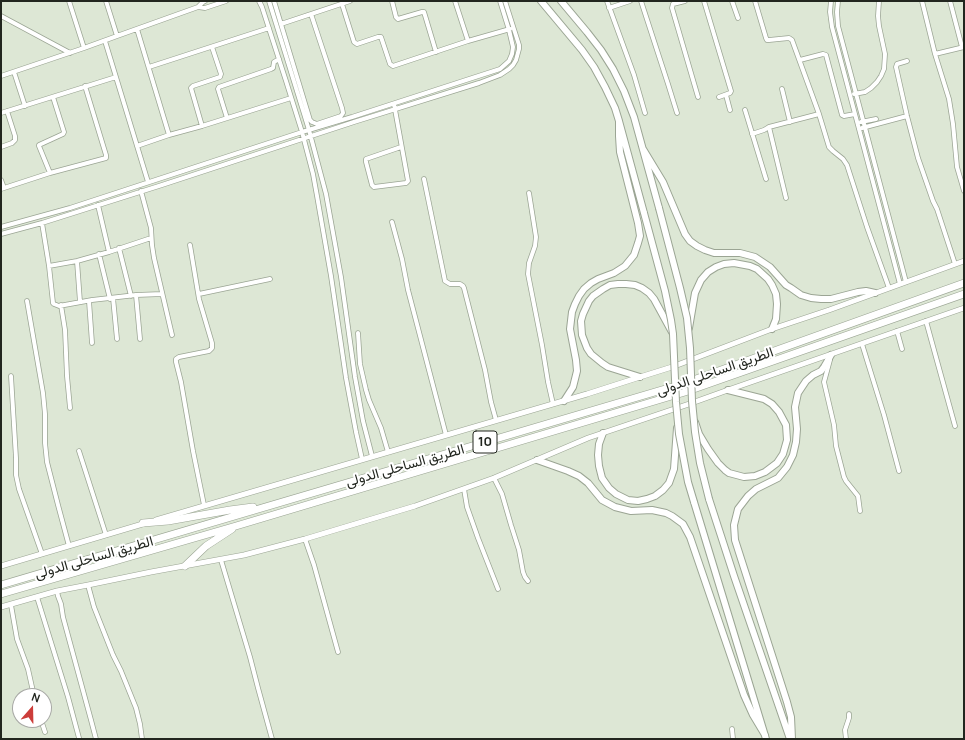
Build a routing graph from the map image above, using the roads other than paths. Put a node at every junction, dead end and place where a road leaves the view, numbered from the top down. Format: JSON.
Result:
{"nodes":[{"id":1,"x":69,"y":1,"type":"edge"},
{"id":2,"x":106,"y":1,"type":"edge"},
{"id":3,"x":204,"y":1,"type":"edge"},
{"id":4,"x":226,"y":1,"type":"edge"},
{"id":5,"x":259,"y":1,"type":"edge"},
{"id":6,"x":269,"y":1,"type":"edge"},
{"id":7,"x":274,"y":1,"type":"edge"},
{"id":8,"x":350,"y":1,"type":"edge"},
{"id":9,"x":392,"y":1,"type":"edge"},
{"id":10,"x":455,"y":1,"type":"edge"},
{"id":11,"x":500,"y":1,"type":"edge"},
{"id":12,"x":506,"y":1,"type":"edge"},
{"id":13,"x":542,"y":1,"type":"edge"},
{"id":14,"x":561,"y":1,"type":"edge"},
{"id":15,"x":607,"y":1,"type":"edge"},
{"id":16,"x":630,"y":1,"type":"edge"},
{"id":17,"x":641,"y":1,"type":"edge"},
{"id":18,"x":685,"y":1,"type":"edge"},
{"id":19,"x":704,"y":1,"type":"edge"},
{"id":20,"x":732,"y":1,"type":"edge"},
{"id":21,"x":755,"y":1,"type":"edge"},
{"id":22,"x":831,"y":1,"type":"edge"},
{"id":23,"x":838,"y":1,"type":"edge"},
{"id":24,"x":879,"y":1,"type":"edge"},
{"id":25,"x":922,"y":1,"type":"edge"},
{"id":26,"x":950,"y":1,"type":"edge"},
{"id":27,"x":210,"y":3,"type":"edge"},
{"id":28,"x":342,"y":4,"type":"junction"},
{"id":29,"x":198,"y":7,"type":"junction"},
{"id":30,"x":205,"y":8,"type":"junction"},
{"id":31,"x":609,"y":8,"type":"junction"},
{"id":32,"x":311,"y":14,"type":"junction"},
{"id":33,"x":1,"y":16,"type":"edge"},
{"id":34,"x":738,"y":18,"type":"dead end"},
{"id":35,"x":281,"y":24,"type":"junction"},
{"id":36,"x":838,"y":26,"type":"junction"},
{"id":37,"x":832,"y":27,"type":"junction"},
{"id":38,"x":269,"y":28,"type":"junction"},
{"id":39,"x":514,"y":28,"type":"junction"},
{"id":40,"x":137,"y":29,"type":"junction"},
{"id":41,"x":509,"y":30,"type":"junction"},
{"id":42,"x":117,"y":36,"type":"junction"},
{"id":43,"x":105,"y":41,"type":"junction"},
{"id":44,"x":468,"y":41,"type":"junction"},
{"id":45,"x":212,"y":47,"type":"junction"},
{"id":46,"x":963,"y":47,"type":"edge"},
{"id":47,"x":84,"y":48,"type":"junction"},
{"id":48,"x":844,"y":48,"type":"junction"},
{"id":49,"x":838,"y":49,"type":"junction"},
{"id":50,"x":436,"y":52,"type":"junction"},
{"id":51,"x":70,"y":53,"type":"junction"},
{"id":52,"x":935,"y":54,"type":"junction"},
{"id":53,"x":279,"y":59,"type":"junction"},
{"id":54,"x":800,"y":60,"type":"junction"},
{"id":55,"x":907,"y":61,"type":"dead end"},
{"id":56,"x":149,"y":67,"type":"junction"},
{"id":57,"x":850,"y":70,"type":"junction"},
{"id":58,"x":14,"y":72,"type":"junction"},
{"id":59,"x":844,"y":72,"type":"junction"},
{"id":60,"x":1,"y":76,"type":"edge"},
{"id":61,"x":116,"y":76,"type":"junction"},
{"id":62,"x":478,"y":77,"type":"junction"},
{"id":63,"x":479,"y":83,"type":"junction"},
{"id":64,"x":85,"y":86,"type":"junction"},
{"id":65,"x":782,"y":89,"type":"dead end"},
{"id":66,"x":856,"y":94,"type":"junction"},
{"id":67,"x":726,"y":95,"type":"junction"},
{"id":68,"x":850,"y":95,"type":"junction"},
{"id":69,"x":53,"y":97,"type":"junction"},
{"id":70,"x":698,"y":97,"type":"dead end"},
{"id":71,"x":718,"y":97,"type":"dead end"},
{"id":72,"x":291,"y":98,"type":"junction"},
{"id":73,"x":394,"y":104,"type":"junction"},
{"id":74,"x":25,"y":106,"type":"junction"},
{"id":75,"x":394,"y":110,"type":"junction"},
{"id":76,"x":730,"y":110,"type":"dead end"},
{"id":77,"x":745,"y":110,"type":"dead end"},
{"id":78,"x":7,"y":111,"type":"junction"},
{"id":79,"x":1,"y":113,"type":"edge"},
{"id":80,"x":645,"y":113,"type":"dead end"},
{"id":81,"x":677,"y":113,"type":"dead end"},
{"id":82,"x":306,"y":114,"type":"junction"},
{"id":83,"x":819,"y":114,"type":"junction"},
{"id":84,"x":855,"y":114,"type":"junction"},
{"id":85,"x":907,"y":116,"type":"junction"},
{"id":86,"x":227,"y":118,"type":"junction"},
{"id":87,"x":876,"y":118,"type":"dead end"},
{"id":88,"x":619,"y":121,"type":"junction"},
{"id":89,"x":330,"y":122,"type":"junction"},
{"id":90,"x":790,"y":122,"type":"junction"},
{"id":91,"x":863,"y":122,"type":"junction"},
{"id":92,"x":858,"y":123,"type":"junction"},
{"id":93,"x":202,"y":126,"type":"junction"},
{"id":94,"x":769,"y":127,"type":"junction"},
{"id":95,"x":865,"y":128,"type":"junction"},
{"id":96,"x":859,"y":129,"type":"junction"},
{"id":97,"x":309,"y":130,"type":"junction"},
{"id":98,"x":302,"y":132,"type":"junction"},
{"id":99,"x":752,"y":134,"type":"junction"},
{"id":100,"x":170,"y":135,"type":"junction"},
{"id":101,"x":311,"y":137,"type":"junction"},
{"id":102,"x":304,"y":139,"type":"junction"},
{"id":103,"x":137,"y":146,"type":"junction"},
{"id":104,"x":1,"y":147,"type":"edge"},
{"id":105,"x":401,"y":147,"type":"junction"},
{"id":106,"x":643,"y":149,"type":"junction"},
{"id":107,"x":50,"y":173,"type":"junction"},
{"id":108,"x":424,"y":179,"type":"dead end"},
{"id":109,"x":766,"y":179,"type":"dead end"},
{"id":110,"x":1,"y":180,"type":"edge"},
{"id":111,"x":146,"y":183,"type":"junction"},
{"id":112,"x":2,"y":189,"type":"edge"},
{"id":113,"x":146,"y":190,"type":"junction"},
{"id":114,"x":964,"y":191,"type":"edge"},
{"id":115,"x":140,"y":192,"type":"junction"},
{"id":116,"x":326,"y":194,"type":"junction"},
{"id":117,"x":529,"y":194,"type":"dead end"},
{"id":118,"x":318,"y":196,"type":"junction"},
{"id":119,"x":786,"y":198,"type":"dead end"},
{"id":120,"x":98,"y":205,"type":"junction"},
{"id":121,"x":42,"y":222,"type":"junction"},
{"id":122,"x":392,"y":222,"type":"dead end"},
{"id":123,"x":1,"y":227,"type":"edge"},
{"id":124,"x":1,"y":234,"type":"edge"},
{"id":125,"x":151,"y":238,"type":"junction"},
{"id":126,"x":190,"y":245,"type":"dead end"},
{"id":127,"x":119,"y":248,"type":"junction"},
{"id":128,"x":109,"y":252,"type":"junction"},
{"id":129,"x":99,"y":254,"type":"junction"},
{"id":130,"x":77,"y":261,"type":"junction"},
{"id":131,"x":964,"y":261,"type":"edge"},
{"id":132,"x":955,"y":264,"type":"junction"},
{"id":133,"x":49,"y":266,"type":"junction"},
{"id":134,"x":902,"y":268,"type":"junction"},
{"id":135,"x":896,"y":269,"type":"junction"},
{"id":136,"x":270,"y":279,"type":"dead end"},
{"id":137,"x":903,"y":283,"type":"junction"},
{"id":138,"x":964,"y":283,"type":"edge"},
{"id":139,"x":889,"y":288,"type":"junction"},
{"id":140,"x":875,"y":293,"type":"junction"},
{"id":141,"x":162,"y":294,"type":"junction"},
{"id":142,"x":199,"y":294,"type":"junction"},
{"id":143,"x":964,"y":294,"type":"edge"},
{"id":144,"x":133,"y":296,"type":"junction"},
{"id":145,"x":112,"y":298,"type":"junction"},
{"id":146,"x":27,"y":301,"type":"dead end"},
{"id":147,"x":89,"y":301,"type":"junction"},
{"id":148,"x":80,"y":302,"type":"junction"},
{"id":149,"x":61,"y":306,"type":"junction"},
{"id":150,"x":964,"y":308,"type":"edge"},
{"id":151,"x":926,"y":321,"type":"junction"},
{"id":152,"x":772,"y":329,"type":"junction"},
{"id":153,"x":897,"y":331,"type":"junction"},
{"id":154,"x":689,"y":332,"type":"junction"},
{"id":155,"x":358,"y":333,"type":"dead end"},
{"id":156,"x":172,"y":334,"type":"dead end"},
{"id":157,"x":673,"y":334,"type":"junction"},
{"id":158,"x":117,"y":339,"type":"dead end"},
{"id":159,"x":140,"y":339,"type":"dead end"},
{"id":160,"x":92,"y":343,"type":"dead end"},
{"id":161,"x":862,"y":344,"type":"junction"},
{"id":162,"x":902,"y":349,"type":"dead end"},
{"id":163,"x":830,"y":355,"type":"junction"},
{"id":164,"x":11,"y":376,"type":"dead end"},
{"id":165,"x":640,"y":377,"type":"junction"},
{"id":166,"x":728,"y":390,"type":"junction"},
{"id":167,"x":564,"y":401,"type":"junction"},
{"id":168,"x":553,"y":404,"type":"junction"},
{"id":169,"x":70,"y":408,"type":"dead end"},
{"id":170,"x":693,"y":417,"type":"junction"},
{"id":171,"x":677,"y":418,"type":"junction"},
{"id":172,"x":496,"y":420,"type":"junction"},
{"id":173,"x":363,"y":421,"type":"junction"},
{"id":174,"x":354,"y":423,"type":"junction"},
{"id":175,"x":955,"y":426,"type":"dead end"},
{"id":176,"x":603,"y":433,"type":"junction"},
{"id":177,"x":446,"y":435,"type":"junction"},
{"id":178,"x":368,"y":443,"type":"junction"},
{"id":179,"x":359,"y":445,"type":"junction"},
{"id":180,"x":79,"y":451,"type":"dead end"},
{"id":181,"x":388,"y":452,"type":"junction"},
{"id":182,"x":372,"y":456,"type":"junction"},
{"id":183,"x":362,"y":459,"type":"junction"},
{"id":184,"x":537,"y":460,"type":"junction"},
{"id":185,"x":899,"y":471,"type":"dead end"},
{"id":186,"x":494,"y":478,"type":"junction"},
{"id":187,"x":464,"y":489,"type":"junction"},
{"id":188,"x":204,"y":505,"type":"junction"},
{"id":189,"x":271,"y":506,"type":"junction"},
{"id":190,"x":860,"y":511,"type":"dead end"},
{"id":191,"x":143,"y":524,"type":"junction"},
{"id":192,"x":236,"y":526,"type":"junction"},
{"id":193,"x":106,"y":535,"type":"junction"},
{"id":194,"x":305,"y":539,"type":"junction"},
{"id":195,"x":69,"y":546,"type":"junction"},
{"id":196,"x":42,"y":554,"type":"junction"},
{"id":197,"x":221,"y":560,"type":"junction"},
{"id":198,"x":1,"y":566,"type":"edge"},
{"id":199,"x":185,"y":566,"type":"junction"},
{"id":200,"x":528,"y":581,"type":"dead end"},
{"id":201,"x":1,"y":585,"type":"edge"},
{"id":202,"x":88,"y":585,"type":"junction"},
{"id":203,"x":498,"y":589,"type":"dead end"},
{"id":204,"x":57,"y":592,"type":"junction"},
{"id":205,"x":1,"y":594,"type":"edge"},
{"id":206,"x":37,"y":597,"type":"junction"},
{"id":207,"x":10,"y":605,"type":"junction"},
{"id":208,"x":1,"y":607,"type":"edge"},
{"id":209,"x":338,"y":652,"type":"dead end"},
{"id":210,"x":32,"y":688,"type":"edge"},
{"id":211,"x":849,"y":714,"type":"dead end"},
{"id":212,"x":44,"y":728,"type":"edge"},
{"id":213,"x":732,"y":729,"type":"dead end"},
{"id":214,"x":45,"y":732,"type":"dead end"},
{"id":215,"x":766,"y":737,"type":"edge"},
{"id":216,"x":79,"y":738,"type":"edge"},
{"id":217,"x":96,"y":739,"type":"edge"},
{"id":218,"x":142,"y":739,"type":"edge"},
{"id":219,"x":272,"y":739,"type":"edge"},
{"id":220,"x":734,"y":739,"type":"edge"},
{"id":221,"x":791,"y":739,"type":"edge"},
{"id":222,"x":846,"y":739,"type":"edge"}],
"edges":[{"from":1,"to":47,"type":"street"},
{"from":2,"to":42,"type":"street"},
{"from":3,"to":29,"type":"street"},
{"from":3,"to":30,"type":"street"},
{"from":4,"to":27,"type":"street"},
{"from":5,"to":38,"type":"street"},
{"from":6,"to":82,"type":"street"},
{"from":7,"to":35,"type":"street"},
{"from":8,"to":28,"type":"street"},
{"from":9,"to":50,"type":"street"},
{"from":10,"to":44,"type":"street"},
{"from":11,"to":41,"type":"street"},
{"from":12,"to":39,"type":"street"},
{"from":13,"to":88,"type":"main road"},
{"from":14,"to":106,"type":"main road"},
{"from":15,"to":31,"type":"street"},
{"from":16,"to":31,"type":"street"},
{"from":17,"to":81,"type":"street"},
{"from":18,"to":70,"type":"street"},
{"from":19,"to":67,"type":"street"},
{"from":20,"to":34,"type":"street"},
{"from":21,"to":54,"type":"street"},
{"from":22,"to":37,"type":"street"},
{"from":23,"to":36,"type":"street"},
{"from":24,"to":66,"type":"street"},
{"from":25,"to":52,"type":"street"},
{"from":26,"to":46,"type":"street"},
{"from":27,"to":30,"type":"street"},
{"from":28,"to":32,"type":"street"},
{"from":28,"to":50,"type":"street"},
{"from":29,"to":30,"type":"street"},
{"from":29,"to":40,"type":"street"},
{"from":31,"to":80,"type":"street"},
{"from":32,"to":35,"type":"street"},
{"from":32,"to":89,"type":"street"},
{"from":33,"to":51,"type":"street"},
{"from":35,"to":82,"type":"street"},
{"from":36,"to":37,"type":"street"},
{"from":36,"to":48,"type":"street"},
{"from":37,"to":49,"type":"street"},
{"from":38,"to":45,"type":"street"},
{"from":38,"to":53,"type":"street"},
{"from":39,"to":41,"type":"street"},
{"from":39,"to":63,"type":"street"},
{"from":40,"to":42,"type":"street"},
{"from":40,"to":56,"type":"street"},
{"from":41,"to":44,"type":"street"},
{"from":41,"to":62,"type":"street"},
{"from":42,"to":43,"type":"street"},
{"from":43,"to":47,"type":"street"},
{"from":43,"to":61,"type":"street"},
{"from":44,"to":50,"type":"street"},
{"from":45,"to":56,"type":"street"},
{"from":45,"to":93,"type":"street"},
{"from":46,"to":52,"type":"street"},
{"from":47,"to":51,"type":"street"},
{"from":48,"to":49,"type":"street"},
{"from":48,"to":57,"type":"street"},
{"from":49,"to":59,"type":"street"},
{"from":51,"to":58,"type":"street"},
{"from":52,"to":114,"type":"street"},
{"from":53,"to":72,"type":"street"},
{"from":53,"to":86,"type":"street"},
{"from":54,"to":83,"type":"street"},
{"from":54,"to":84,"type":"street"},
{"from":55,"to":85,"type":"street"},
{"from":56,"to":100,"type":"street"},
{"from":57,"to":59,"type":"street"},
{"from":57,"to":66,"type":"street"},
{"from":58,"to":60,"type":"street"},
{"from":58,"to":74,"type":"street"},
{"from":59,"to":68,"type":"street"},
{"from":61,"to":64,"type":"street"},
{"from":61,"to":103,"type":"street"},
{"from":62,"to":63,"type":"street"},
{"from":62,"to":73,"type":"street"},
{"from":63,"to":75,"type":"street"},
{"from":64,"to":69,"type":"street"},
{"from":64,"to":107,"type":"street"},
{"from":65,"to":90,"type":"street"},
{"from":66,"to":68,"type":"street"},
{"from":66,"to":91,"type":"street"},
{"from":67,"to":71,"type":"street"},
{"from":67,"to":76,"type":"street"},
{"from":68,"to":84,"type":"street"},
{"from":69,"to":74,"type":"street"},
{"from":69,"to":107,"type":"street"},
{"from":72,"to":86,"type":"street"},
{"from":72,"to":98,"type":"street"},
{"from":73,"to":75,"type":"street"},
{"from":73,"to":89,"type":"street"},
{"from":74,"to":78,"type":"street"},
{"from":75,"to":101,"type":"street"},
{"from":75,"to":105,"type":"street"},
{"from":77,"to":99,"type":"street"},
{"from":78,"to":79,"type":"street"},
{"from":78,"to":104,"type":"street"},
{"from":82,"to":89,"type":"street"},
{"from":82,"to":97,"type":"street"},
{"from":83,"to":90,"type":"street"},
{"from":83,"to":139,"type":"street"},
{"from":84,"to":92,"type":"street"},
{"from":85,"to":95,"type":"street"},
{"from":85,"to":132,"type":"street"},
{"from":86,"to":93,"type":"street"},
{"from":87,"to":91,"type":"street"},
{"from":88,"to":157,"type":"main road","bridge":true},
{"from":88,"to":167,"type":"main road"},
{"from":89,"to":97,"type":"street"},
{"from":90,"to":94,"type":"street"},
{"from":91,"to":92,"type":"street"},
{"from":91,"to":95,"type":"street"},
{"from":92,"to":96,"type":"street"},
{"from":93,"to":100,"type":"street"},
{"from":94,"to":99,"type":"street"},
{"from":94,"to":119,"type":"street"},
{"from":95,"to":96,"type":"street"},
{"from":95,"to":134,"type":"street"},
{"from":96,"to":135,"type":"street"},
{"from":97,"to":98,"type":"street"},
{"from":97,"to":101,"type":"street"},
{"from":98,"to":102,"type":"street"},
{"from":98,"to":111,"type":"street"},
{"from":99,"to":109,"type":"street"},
{"from":100,"to":103,"type":"street"},
{"from":101,"to":102,"type":"street"},
{"from":101,"to":116,"type":"street"},
{"from":102,"to":113,"type":"street"},
{"from":102,"to":118,"type":"street"},
{"from":103,"to":111,"type":"street"},
{"from":105,"to":105,"type":"street"},
{"from":106,"to":140,"type":"main road"},
{"from":106,"to":154,"type":"main road","bridge":true},
{"from":107,"to":112,"type":"street"},
{"from":108,"to":172,"type":"street"},
{"from":110,"to":112,"type":"street"},
{"from":111,"to":113,"type":"street"},
{"from":111,"to":123,"type":"street"},
{"from":113,"to":115,"type":"street"},
{"from":115,"to":120,"type":"street"},
{"from":115,"to":125,"type":"street"},
{"from":116,"to":118,"type":"street"},
{"from":116,"to":173,"type":"street"},
{"from":117,"to":168,"type":"street"},
{"from":118,"to":174,"type":"street"},
{"from":120,"to":121,"type":"street"},
{"from":120,"to":128,"type":"street"},
{"from":121,"to":124,"type":"street"},
{"from":121,"to":133,"type":"street"},
{"from":122,"to":177,"type":"street"},
{"from":125,"to":127,"type":"street"},
{"from":125,"to":141,"type":"street"},
{"from":126,"to":142,"type":"street"},
{"from":127,"to":128,"type":"street"},
{"from":127,"to":144,"type":"street"},
{"from":128,"to":129,"type":"street"},
{"from":129,"to":130,"type":"street"},
{"from":129,"to":145,"type":"street"},
{"from":130,"to":133,"type":"street"},
{"from":130,"to":148,"type":"street"},
{"from":131,"to":132,"type":"street"},
{"from":132,"to":137,"type":"street"},
{"from":133,"to":149,"type":"street"},
{"from":134,"to":135,"type":"street"},
{"from":134,"to":137,"type":"street"},
{"from":135,"to":137,"type":"street"},
{"from":136,"to":142,"type":"street"},
{"from":137,"to":139,"type":"street"},
{"from":138,"to":189,"type":"highway","name":"الطريق الساحلى الدولى","number":"10"},
{"from":139,"to":140,"type":"street"},
{"from":140,"to":152,"type":"street"},
{"from":141,"to":144,"type":"street"},
{"from":141,"to":156,"type":"street"},
{"from":142,"to":188,"type":"street"},
{"from":143,"to":192,"type":"highway","name":"الطريق الساحلى الدولى","number":"10"},
{"from":144,"to":145,"type":"street"},
{"from":144,"to":159,"type":"street"},
{"from":145,"to":147,"type":"street"},
{"from":145,"to":158,"type":"street"},
{"from":146,"to":195,"type":"street"},
{"from":147,"to":148,"type":"street"},
{"from":147,"to":160,"type":"street"},
{"from":148,"to":149,"type":"street"},
{"from":149,"to":169,"type":"street"},
{"from":150,"to":151,"type":"street"},
{"from":151,"to":153,"type":"street"},
{"from":151,"to":175,"type":"street"},
{"from":152,"to":154,"type":"main road"},
{"from":152,"to":165,"type":"street"},
{"from":153,"to":161,"type":"street"},
{"from":153,"to":162,"type":"street"},
{"from":154,"to":170,"type":"main road","bridge":true},
{"from":155,"to":181,"type":"street"},
{"from":157,"to":165,"type":"main road"},
{"from":157,"to":171,"type":"main road","bridge":true},
{"from":161,"to":163,"type":"street"},
{"from":161,"to":185,"type":"street"},
{"from":163,"to":166,"type":"street"},
{"from":163,"to":190,"type":"street"},
{"from":163,"to":221,"type":"main road"},
{"from":164,"to":196,"type":"street"},
{"from":165,"to":167,"type":"street"},
{"from":166,"to":170,"type":"main road","bridge":true},
{"from":166,"to":176,"type":"street"},
{"from":167,"to":168,"type":"street"},
{"from":168,"to":172,"type":"street"},
{"from":170,"to":221,"type":"main road","bridge":true},
{"from":171,"to":176,"type":"main road","bridge":true},
{"from":171,"to":215,"type":"main road","bridge":true},
{"from":172,"to":177,"type":"street"},
{"from":173,"to":174,"type":"street"},
{"from":173,"to":178,"type":"street"},
{"from":174,"to":179,"type":"street"},
{"from":176,"to":184,"type":"street"},
{"from":177,"to":181,"type":"street"},
{"from":178,"to":179,"type":"street"},
{"from":178,"to":182,"type":"street"},
{"from":179,"to":183,"type":"street"},
{"from":180,"to":193,"type":"street"},
{"from":181,"to":182,"type":"street"},
{"from":182,"to":183,"type":"street"},
{"from":183,"to":188,"type":"street"},
{"from":184,"to":186,"type":"street"},
{"from":184,"to":215,"type":"main road"},
{"from":186,"to":187,"type":"street"},
{"from":186,"to":200,"type":"street"},
{"from":187,"to":194,"type":"street"},
{"from":187,"to":203,"type":"street"},
{"from":188,"to":191,"type":"street"},
{"from":189,"to":191,"type":"highway"},
{"from":189,"to":201,"type":"highway","name":"الطريق الساحلى الدولى","number":"10"},
{"from":191,"to":193,"type":"street"},
{"from":192,"to":199,"type":"highway"},
{"from":192,"to":205,"type":"highway","name":"الطريق الساحلى الدولى","number":"10"},
{"from":193,"to":195,"type":"street"},
{"from":194,"to":197,"type":"street"},
{"from":194,"to":209,"type":"street"},
{"from":195,"to":196,"type":"street"},
{"from":196,"to":198,"type":"street"},
{"from":197,"to":199,"type":"street"},
{"from":197,"to":219,"type":"street"},
{"from":199,"to":202,"type":"street"},
{"from":202,"to":204,"type":"street"},
{"from":202,"to":218,"type":"street"},
{"from":204,"to":206,"type":"street"},
{"from":204,"to":217,"type":"street"},
{"from":206,"to":207,"type":"street"},
{"from":206,"to":216,"type":"street"},
{"from":207,"to":208,"type":"street"},
{"from":207,"to":210,"type":"street"},
{"from":211,"to":222,"type":"street"},
{"from":212,"to":214,"type":"street"},
{"from":213,"to":220,"type":"street"}]}
